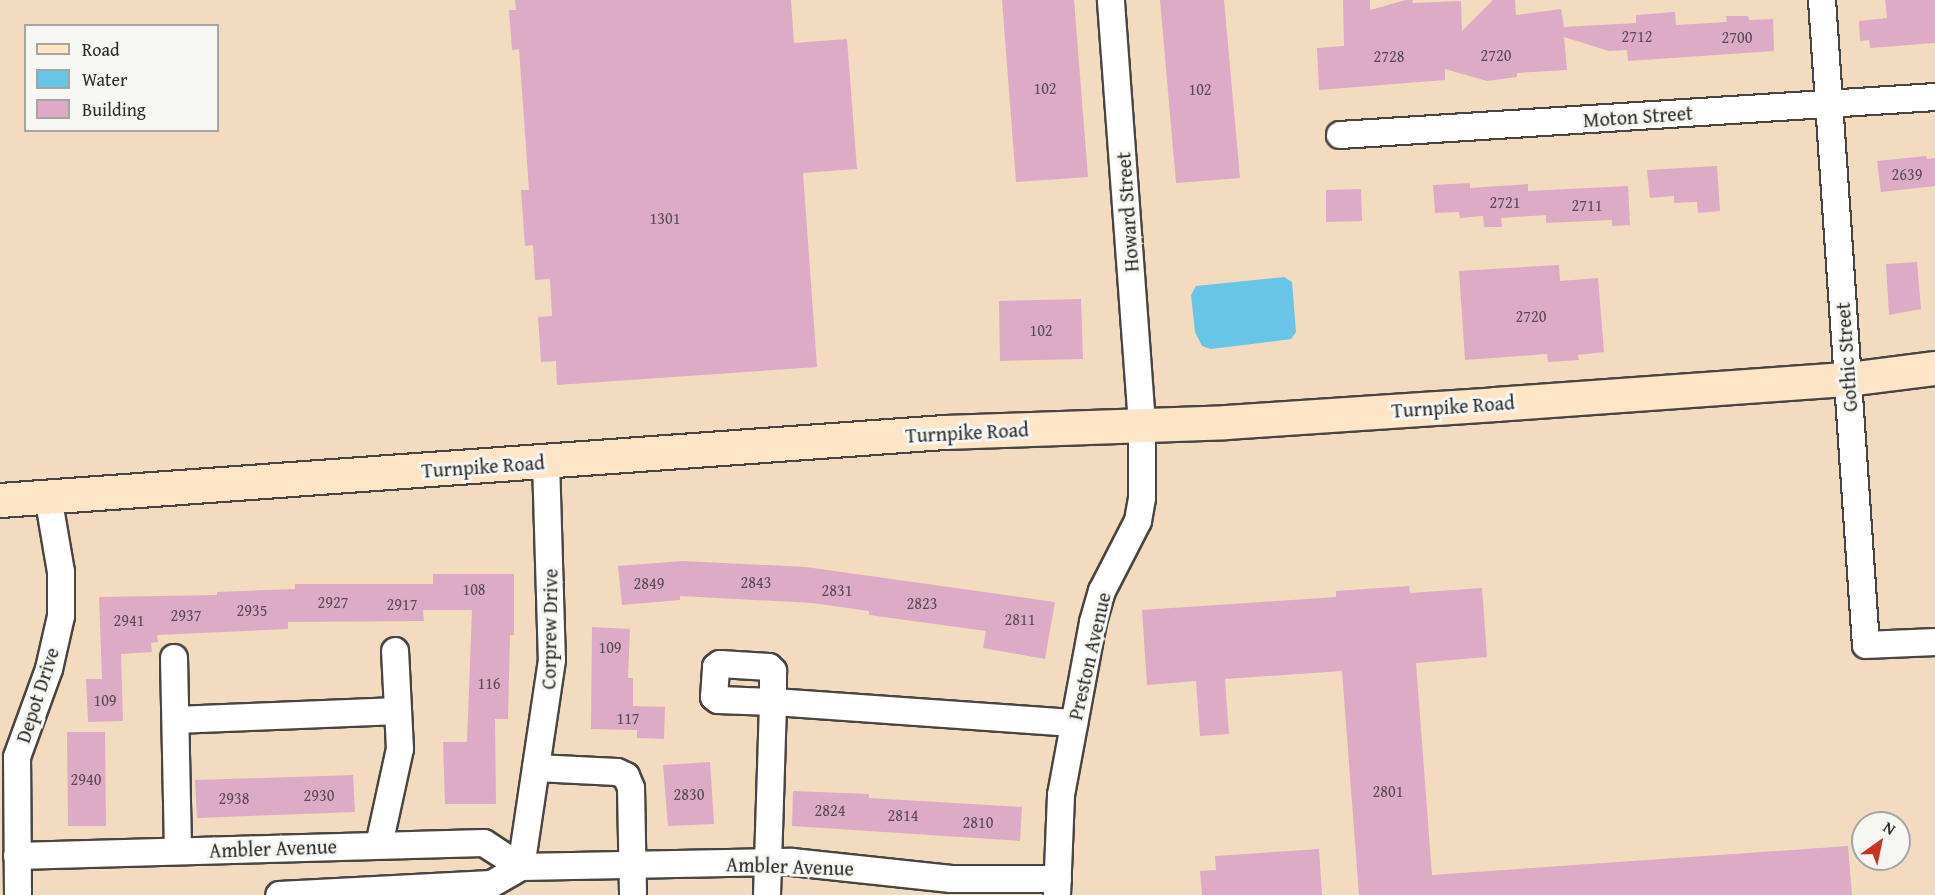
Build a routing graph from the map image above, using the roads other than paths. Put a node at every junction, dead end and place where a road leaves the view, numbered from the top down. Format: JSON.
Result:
{"nodes":[{"id":1,"x":1111,"y":0,"type":"edge"},
{"id":2,"x":1822,"y":0,"type":"edge"},
{"id":3,"x":1935,"y":97,"type":"edge"},
{"id":4,"x":1829,"y":104,"type":"junction"},
{"id":5,"x":1341,"y":135,"type":"dead end"},
{"id":6,"x":1935,"y":368,"type":"edge"},
{"id":7,"x":1848,"y":379,"type":"junction"},
{"id":8,"x":1142,"y":424,"type":"junction"},
{"id":9,"x":546,"y":461,"type":"junction"},
{"id":10,"x":48,"y":496,"type":"junction"},
{"id":11,"x":0,"y":500,"type":"edge"},
{"id":12,"x":1935,"y":642,"type":"edge"},
{"id":13,"x":395,"y":651,"type":"dead end"},
{"id":14,"x":174,"y":658,"type":"dead end"},
{"id":15,"x":398,"y":711,"type":"junction"},
{"id":16,"x":176,"y":720,"type":"junction"},
{"id":17,"x":1074,"y":723,"type":"junction"},
{"id":18,"x":536,"y":768,"type":"junction"},
{"id":19,"x":380,"y":845,"type":"junction"},
{"id":20,"x":178,"y":851,"type":"junction"},
{"id":21,"x":17,"y":856,"type":"junction"},
{"id":22,"x":770,"y":862,"type":"junction"},
{"id":23,"x":634,"y":865,"type":"junction"},
{"id":24,"x":521,"y":867,"type":"junction"},
{"id":25,"x":1057,"y":887,"type":"edge"},
{"id":26,"x":18,"y":895,"type":"edge"},
{"id":27,"x":279,"y":895,"type":"edge"},
{"id":28,"x":633,"y":895,"type":"edge"},
{"id":29,"x":767,"y":895,"type":"edge"}],
"edges":[{"from":1,"to":8,"type":"street","name":"Howard Street"},
{"from":2,"to":4,"type":"street","name":"Gothic Street"},
{"from":3,"to":4,"type":"street","name":"Moton Street"},
{"from":4,"to":5,"type":"street","name":"Moton Street"},
{"from":4,"to":7,"type":"street","name":"Gothic Street"},
{"from":6,"to":7,"type":"main road","name":"Turnpike Road"},
{"from":7,"to":8,"type":"main road","name":"Turnpike Road"},
{"from":7,"to":12,"type":"street","name":"Gothic Street"},
{"from":8,"to":9,"type":"main road","name":"Turnpike Road"},
{"from":8,"to":17,"type":"street","name":"Preston Avenue"},
{"from":9,"to":10,"type":"main road","name":"Turnpike Road"},
{"from":9,"to":18,"type":"street","name":"Corprew Drive"},
{"from":10,"to":11,"type":"main road","name":"Turnpike Road"},
{"from":10,"to":21,"type":"street","name":"Depot Drive"},
{"from":13,"to":15,"type":"street"},
{"from":14,"to":16,"type":"street"},
{"from":15,"to":16,"type":"street"},
{"from":15,"to":19,"type":"street"},
{"from":16,"to":20,"type":"street"},
{"from":17,"to":22,"type":"street"},
{"from":17,"to":25,"type":"street","name":"Preston Avenue"},
{"from":18,"to":23,"type":"street"},
{"from":18,"to":24,"type":"street","name":"Corprew Drive"},
{"from":19,"to":20,"type":"street","name":"Ambler Avenue"},
{"from":19,"to":24,"type":"street","name":"Ambler Avenue"},
{"from":20,"to":21,"type":"street","name":"Ambler Avenue"},
{"from":21,"to":26,"type":"street","name":"Depot Drive"},
{"from":22,"to":23,"type":"street","name":"Ambler Avenue"},
{"from":22,"to":25,"type":"street","name":"Ambler Avenue"},
{"from":22,"to":29,"type":"street"},
{"from":23,"to":24,"type":"street","name":"Ambler Avenue"},
{"from":23,"to":28,"type":"street"},
{"from":24,"to":27,"type":"street","name":"Ambler Avenue"}]}
